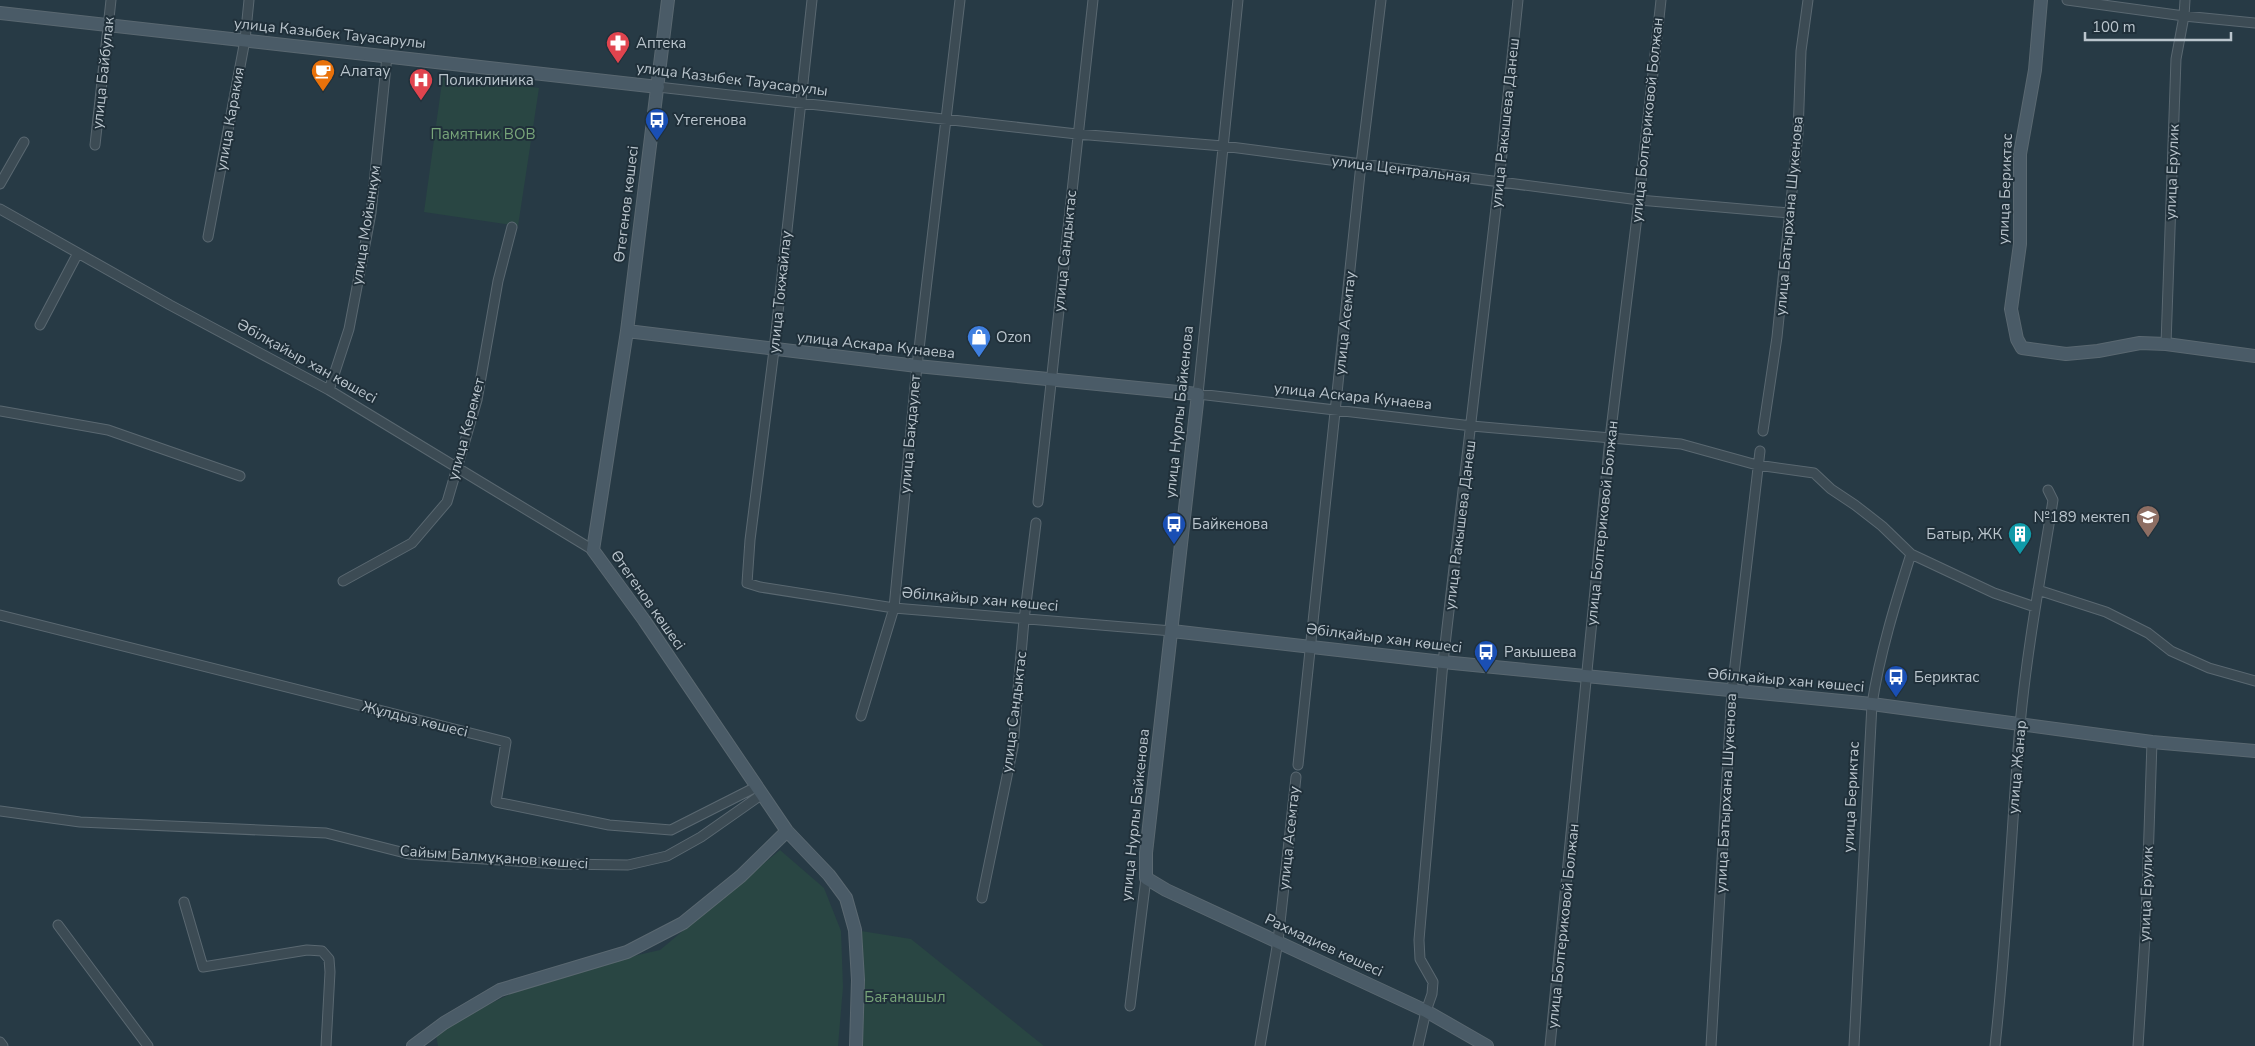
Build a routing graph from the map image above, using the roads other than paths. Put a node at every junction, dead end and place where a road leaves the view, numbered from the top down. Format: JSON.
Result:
{"nodes":[{"id":1,"x":110,"y":0,"type":"edge"},
{"id":2,"x":249,"y":0,"type":"edge"},
{"id":3,"x":668,"y":0,"type":"edge"},
{"id":4,"x":812,"y":0,"type":"edge"},
{"id":5,"x":960,"y":0,"type":"edge"},
{"id":6,"x":1093,"y":0,"type":"edge"},
{"id":7,"x":1238,"y":0,"type":"edge"},
{"id":8,"x":1381,"y":0,"type":"edge"},
{"id":9,"x":1518,"y":0,"type":"edge"},
{"id":10,"x":1661,"y":0,"type":"edge"},
{"id":11,"x":1808,"y":0,"type":"edge"},
{"id":12,"x":2041,"y":0,"type":"edge"},
{"id":13,"x":2067,"y":0,"type":"edge"},
{"id":14,"x":2185,"y":0,"type":"edge"},
{"id":15,"x":0,"y":14,"type":"edge"},
{"id":16,"x":2184,"y":16,"type":"junction"},
{"id":17,"x":2255,"y":23,"type":"edge"},
{"id":18,"x":108,"y":24,"type":"junction"},
{"id":19,"x":245,"y":40,"type":"junction"},
{"id":20,"x":387,"y":56,"type":"junction"},
{"id":21,"x":658,"y":86,"type":"junction"},
{"id":22,"x":801,"y":103,"type":"junction"},
{"id":23,"x":947,"y":120,"type":"junction"},
{"id":24,"x":1077,"y":134,"type":"junction"},
{"id":25,"x":24,"y":142,"type":"dead end"},
{"id":26,"x":94,"y":145,"type":"dead end"},
{"id":27,"x":1223,"y":146,"type":"junction"},
{"id":28,"x":1361,"y":164,"type":"junction"},
{"id":29,"x":1499,"y":182,"type":"junction"},
{"id":30,"x":0,"y":184,"type":"edge"},
{"id":31,"x":1639,"y":200,"type":"junction"},
{"id":32,"x":0,"y":209,"type":"edge"},
{"id":33,"x":1789,"y":213,"type":"junction"},
{"id":34,"x":512,"y":227,"type":"dead end"},
{"id":35,"x":208,"y":237,"type":"dead end"},
{"id":36,"x":78,"y":253,"type":"junction"},
{"id":37,"x":40,"y":325,"type":"dead end"},
{"id":38,"x":627,"y":331,"type":"junction"},
{"id":39,"x":2166,"y":344,"type":"junction"},
{"id":40,"x":774,"y":350,"type":"junction"},
{"id":41,"x":2255,"y":356,"type":"edge"},
{"id":42,"x":916,"y":366,"type":"junction"},
{"id":43,"x":1052,"y":380,"type":"junction"},
{"id":44,"x":329,"y":390,"type":"junction"},
{"id":45,"x":1198,"y":394,"type":"junction"},
{"id":46,"x":0,"y":410,"type":"edge"},
{"id":47,"x":1336,"y":410,"type":"junction"},
{"id":48,"x":1472,"y":426,"type":"junction"},
{"id":49,"x":1762,"y":431,"type":"dead end"},
{"id":50,"x":1610,"y":438,"type":"junction"},
{"id":51,"x":1760,"y":451,"type":"dead end"},
{"id":52,"x":1758,"y":465,"type":"junction"},
{"id":53,"x":456,"y":466,"type":"junction"},
{"id":54,"x":240,"y":476,"type":"dead end"},
{"id":55,"x":2048,"y":490,"type":"dead end"},
{"id":56,"x":1038,"y":502,"type":"dead end"},
{"id":57,"x":1036,"y":523,"type":"dead end"},
{"id":58,"x":593,"y":550,"type":"junction"},
{"id":59,"x":1911,"y":554,"type":"junction"},
{"id":60,"x":342,"y":581,"type":"dead end"},
{"id":61,"x":748,"y":583,"type":"joint"},
{"id":62,"x":2038,"y":590,"type":"junction"},
{"id":63,"x":2035,"y":607,"type":"junction"},
{"id":64,"x":894,"y":608,"type":"junction"},
{"id":65,"x":0,"y":615,"type":"edge"},
{"id":66,"x":1024,"y":620,"type":"junction"},
{"id":67,"x":1172,"y":631,"type":"junction"},
{"id":68,"x":1311,"y":646,"type":"junction"},
{"id":69,"x":1443,"y":662,"type":"junction"},
{"id":70,"x":1588,"y":677,"type":"junction"},
{"id":71,"x":2255,"y":681,"type":"edge"},
{"id":72,"x":1732,"y":691,"type":"junction"},
{"id":73,"x":1872,"y":704,"type":"junction"},
{"id":74,"x":861,"y":716,"type":"dead end"},
{"id":75,"x":2020,"y":724,"type":"junction"},
{"id":76,"x":2152,"y":742,"type":"junction"},
{"id":77,"x":2255,"y":751,"type":"edge"},
{"id":78,"x":1298,"y":765,"type":"dead end"},
{"id":79,"x":1296,"y":777,"type":"dead end"},
{"id":80,"x":759,"y":791,"type":"junction"},
{"id":81,"x":0,"y":811,"type":"edge"},
{"id":82,"x":787,"y":831,"type":"junction"},
{"id":83,"x":1146,"y":878,"type":"junction"},
{"id":84,"x":982,"y":898,"type":"dead end"},
{"id":85,"x":184,"y":902,"type":"dead end"},
{"id":86,"x":58,"y":925,"type":"dead end"},
{"id":87,"x":1278,"y":941,"type":"junction"},
{"id":88,"x":1130,"y":1006,"type":"dead end"},
{"id":89,"x":1426,"y":1012,"type":"junction"},
{"id":90,"x":0,"y":1042,"type":"edge"},
{"id":91,"x":3,"y":1046,"type":"edge"},
{"id":92,"x":148,"y":1046,"type":"edge"},
{"id":93,"x":326,"y":1046,"type":"edge"},
{"id":94,"x":413,"y":1046,"type":"edge"},
{"id":95,"x":856,"y":1046,"type":"edge"},
{"id":96,"x":1260,"y":1046,"type":"edge"},
{"id":97,"x":1418,"y":1046,"type":"edge"},
{"id":98,"x":1487,"y":1046,"type":"edge"},
{"id":99,"x":1550,"y":1046,"type":"edge"},
{"id":100,"x":1711,"y":1046,"type":"edge"},
{"id":101,"x":1854,"y":1046,"type":"edge"},
{"id":102,"x":1995,"y":1046,"type":"edge"},
{"id":103,"x":2138,"y":1046,"type":"edge"}],
"edges":[{"from":1,"to":18,"type":"street","name":"улица Байбулак"},
{"from":2,"to":19,"type":"street","name":"улица Каракия"},
{"from":3,"to":21,"type":"street","name":"Өтегенов көшесі"},
{"from":4,"to":22,"type":"street","name":"улица Токжайлау"},
{"from":5,"to":23,"type":"street","name":"улица Бакдаулет"},
{"from":6,"to":24,"type":"street","name":"улица Сандыктас"},
{"from":7,"to":27,"type":"street","name":"улица Нурлы Байкенова"},
{"from":8,"to":28,"type":"street","name":"улица Асемтау"},
{"from":9,"to":29,"type":"street","name":"улица Ракышева Данеш"},
{"from":10,"to":31,"type":"street","name":"улица Болтериковой Болжан"},
{"from":11,"to":33,"type":"street","name":"улица Батырхана Шукенова"},
{"from":12,"to":39,"type":"street","name":"улица Бериктас"},
{"from":13,"to":16,"type":"street"},
{"from":14,"to":16,"type":"street","name":"улица Ерулик"},
{"from":15,"to":18,"type":"street","name":"улица Казыбек Тауасарулы"},
{"from":16,"to":17,"type":"street"},
{"from":16,"to":39,"type":"street","name":"улица Ерулик"},
{"from":18,"to":19,"type":"street","name":"улица Казыбек Тауасарулы"},
{"from":18,"to":26,"type":"street","name":"улица Байбулак"},
{"from":19,"to":20,"type":"street","name":"улица Казыбек Тауасарулы"},
{"from":19,"to":35,"type":"street","name":"улица Каракия"},
{"from":20,"to":21,"type":"street","name":"улица Казыбек Тауасарулы"},
{"from":20,"to":44,"type":"street","name":"улица Мойынкум"},
{"from":21,"to":22,"type":"street","name":"улица Казыбек Тауасарулы"},
{"from":21,"to":38,"type":"street","name":"Өтегенов көшесі"},
{"from":22,"to":23,"type":"street","name":"улица Казыбек Тауасарулы"},
{"from":22,"to":40,"type":"street","name":"улица Токжайлау"},
{"from":23,"to":24,"type":"street","name":"улица Казыбек Тауасарулы"},
{"from":23,"to":42,"type":"street","name":"улица Бакдаулет"},
{"from":24,"to":27,"type":"street","name":"улица Казыбек Тауасарулы"},
{"from":24,"to":43,"type":"street","name":"улица Сандыктас"},
{"from":25,"to":30,"type":"street"},
{"from":27,"to":28,"type":"street","name":"улица Центральная"},
{"from":27,"to":45,"type":"street","name":"улица Нурлы Байкенова"},
{"from":28,"to":29,"type":"street","name":"улица Центральная"},
{"from":28,"to":47,"type":"street","name":"улица Асемтау"},
{"from":29,"to":31,"type":"street","name":"улица Центральная"},
{"from":29,"to":48,"type":"street","name":"улица Ракышева Данеш"},
{"from":31,"to":33,"type":"street","name":"улица Центральная"},
{"from":31,"to":50,"type":"street","name":"улица Болтериковой Болжан"},
{"from":32,"to":36,"type":"street","name":"Әбілқайыр хан көшесі"},
{"from":33,"to":49,"type":"street","name":"улица Батырхана Шукенова"},
{"from":34,"to":53,"type":"street","name":"улица Керемет"},
{"from":36,"to":37,"type":"street"},
{"from":36,"to":44,"type":"street","name":"Әбілқайыр хан көшесі"},
{"from":38,"to":40,"type":"street","name":"улица Аскара Кунаева"},
{"from":38,"to":58,"type":"street","name":"Өтегенов көшесі"},
{"from":39,"to":41,"type":"street"},
{"from":40,"to":42,"type":"street","name":"улица Аскара Кунаева"},
{"from":40,"to":61,"type":"street","name":"улица Токжайлау"},
{"from":42,"to":43,"type":"street","name":"улица Аскара Кунаева"},
{"from":42,"to":64,"type":"street","name":"улица Бакдаулет"},
{"from":43,"to":45,"type":"street","name":"улица Аскара Кунаева"},
{"from":43,"to":56,"type":"street","name":"улица Сандыктас"},
{"from":44,"to":53,"type":"street","name":"Әбілқайыр хан көшесі"},
{"from":45,"to":47,"type":"street","name":"улица Аскара Кунаева"},
{"from":45,"to":67,"type":"street","name":"улица Нурлы Байкенова"},
{"from":46,"to":54,"type":"street"},
{"from":47,"to":48,"type":"street","name":"улица Аскара Кунаева"},
{"from":47,"to":68,"type":"street","name":"улица Асемтау"},
{"from":48,"to":50,"type":"street","name":"улица Аскара Кунаева"},
{"from":48,"to":69,"type":"street","name":"улица Ракышева Данеш"},
{"from":50,"to":52,"type":"street","name":"улица Аскара Кунаева"},
{"from":50,"to":70,"type":"street","name":"улица Болтериковой Болжан"},
{"from":51,"to":52,"type":"street","name":"улица Батырхана Шукенова"},
{"from":52,"to":59,"type":"street","name":"улица Аскара Кунаева"},
{"from":52,"to":72,"type":"street","name":"улица Батырхана Шукенова"},
{"from":53,"to":58,"type":"street","name":"Әбілқайыр хан көшесі"},
{"from":53,"to":60,"type":"street","name":"улица Керемет"},
{"from":55,"to":62,"type":"street","name":"улица Жанар"},
{"from":57,"to":66,"type":"street","name":"улица Сандыктас"},
{"from":58,"to":80,"type":"street","name":"Өтегенов көшесі"},
{"from":59,"to":63,"type":"street","name":"улица Аскара Кунаева"},
{"from":59,"to":73,"type":"street","name":"улица Бериктас"},
{"from":61,"to":64,"type":"street","name":"Әбілқайыр хан көшесі"},
{"from":62,"to":63,"type":"street","name":"улица Жанар"},
{"from":62,"to":71,"type":"street"},
{"from":63,"to":75,"type":"street","name":"улица Жанар"},
{"from":64,"to":66,"type":"street","name":"Әбілқайыр хан көшесі"},
{"from":64,"to":74,"type":"street","name":"улица Бакдаулет"},
{"from":65,"to":80,"type":"street","name":"Жұлдыз көшесі"},
{"from":66,"to":67,"type":"street","name":"Әбілқайыр хан көшесі"},
{"from":66,"to":84,"type":"street","name":"улица Сандыктас"},
{"from":67,"to":68,"type":"street","name":"Әбілқайыр хан көшесі"},
{"from":67,"to":83,"type":"street","name":"улица Нурлы Байкенова"},
{"from":68,"to":69,"type":"street","name":"Әбілқайыр хан көшесі"},
{"from":68,"to":78,"type":"street","name":"улица Асемтау"},
{"from":69,"to":70,"type":"street","name":"Әбілқайыр хан көшесі"},
{"from":69,"to":89,"type":"street","name":"улица Ракышева Данеш"},
{"from":70,"to":72,"type":"street","name":"Әбілқайыр хан көшесі"},
{"from":70,"to":99,"type":"street","name":"улица Болтериковой Болжан"},
{"from":72,"to":73,"type":"street","name":"Әбілқайыр хан көшесі"},
{"from":72,"to":100,"type":"street","name":"улица Батырхана Шукенова"},
{"from":73,"to":75,"type":"street","name":"Әбілқайыр хан көшесі"},
{"from":73,"to":101,"type":"street","name":"улица Бериктас"},
{"from":75,"to":76,"type":"street","name":"Әбілқайыр хан көшесі"},
{"from":75,"to":102,"type":"street","name":"улица Жанар"},
{"from":76,"to":77,"type":"street","name":"Әбілқайыр хан көшесі"},
{"from":76,"to":103,"type":"street","name":"улица Ерулик"},
{"from":79,"to":87,"type":"street","name":"улица Асемтау"},
{"from":80,"to":81,"type":"street","name":"Сайым Балмұқанов көшесі"},
{"from":80,"to":82,"type":"street","name":"Өтегенов көшесі"},
{"from":82,"to":94,"type":"street"},
{"from":82,"to":95,"type":"street","name":"Өтегенов көшесі"},
{"from":83,"to":87,"type":"street","name":"Рахмадиев көшесі"},
{"from":83,"to":88,"type":"street","name":"улица Нурлы Байкенова"},
{"from":85,"to":93,"type":"street"},
{"from":86,"to":92,"type":"street"},
{"from":87,"to":89,"type":"street","name":"Рахмадиев көшесі"},
{"from":87,"to":96,"type":"street","name":"улица Асемтау"},
{"from":89,"to":97,"type":"street","name":"улица Ракышева Данеш"},
{"from":89,"to":98,"type":"street","name":"Рахмадиев көшесі"},
{"from":90,"to":91,"type":"street"}]}
